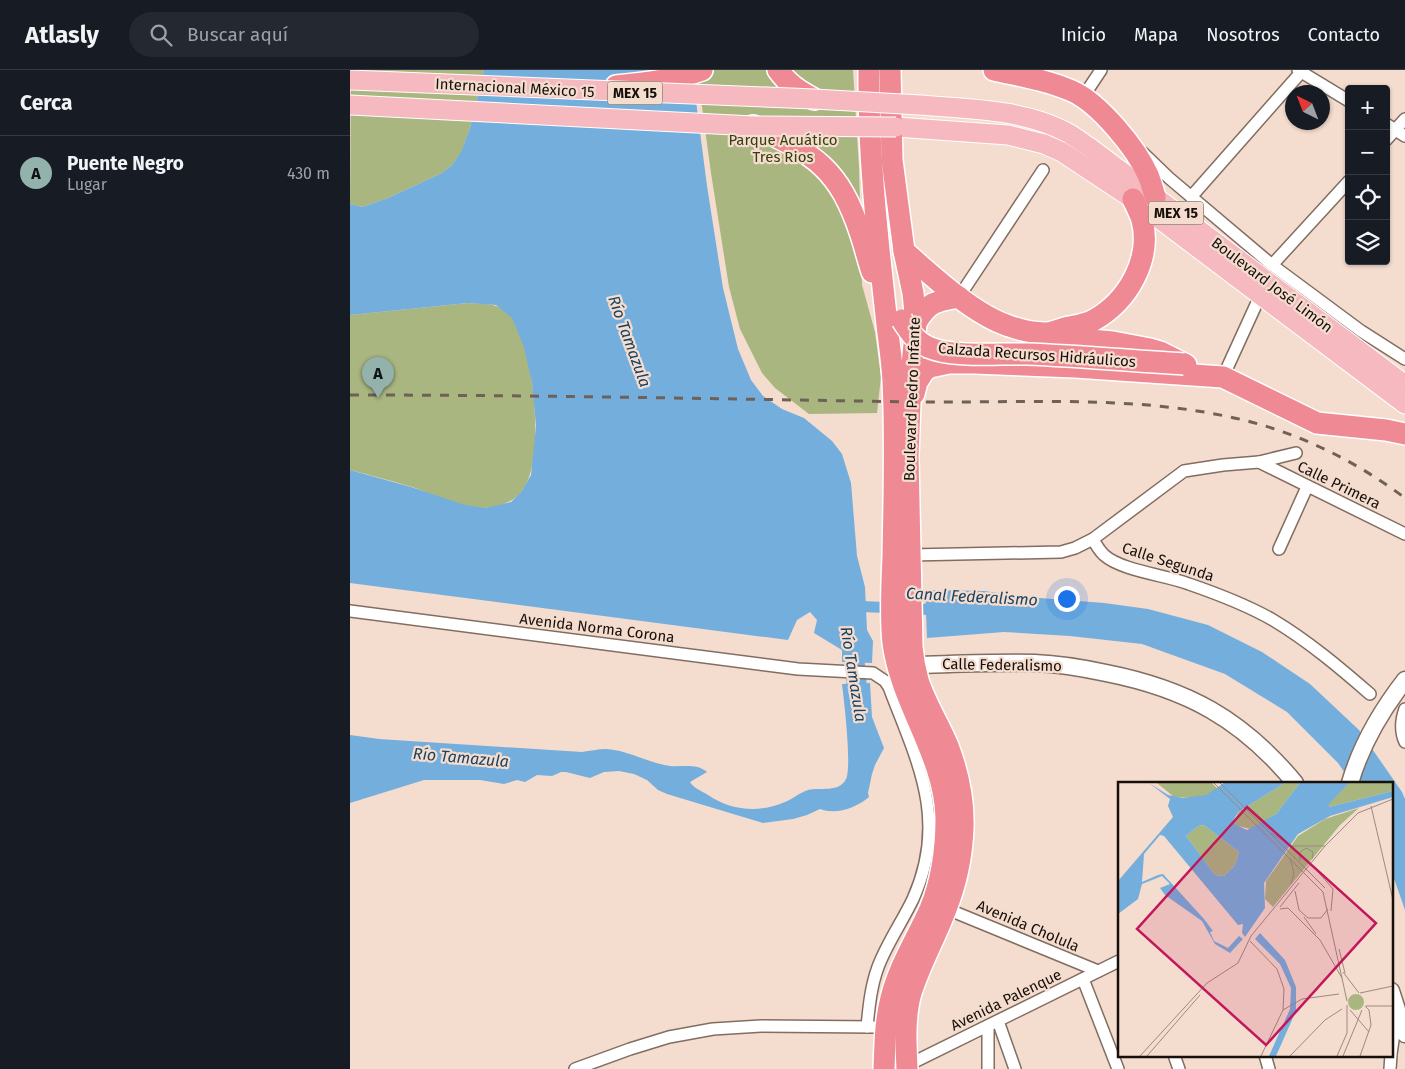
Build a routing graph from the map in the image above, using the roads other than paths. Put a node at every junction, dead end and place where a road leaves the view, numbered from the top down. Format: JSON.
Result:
{"nodes":[{"id":1,"x":702,"y":70,"type":"edge"},
{"id":2,"x":778,"y":70,"type":"edge"},
{"id":3,"x":863,"y":70,"type":"edge"},
{"id":4,"x":869,"y":70,"type":"edge"},
{"id":5,"x":890,"y":70,"type":"edge"},
{"id":6,"x":994,"y":70,"type":"edge"},
{"id":7,"x":1101,"y":70,"type":"edge"},
{"id":8,"x":1301,"y":71,"type":"edge"},
{"id":9,"x":350,"y":80,"type":"edge"},
{"id":10,"x":569,"y":90,"type":"junction"},
{"id":11,"x":1345,"y":98,"type":"edge"},
{"id":12,"x":814,"y":99,"type":"junction"},
{"id":13,"x":1084,"y":99,"type":"junction"},
{"id":14,"x":350,"y":105,"type":"edge"},
{"id":15,"x":920,"y":105,"type":"joint"},
{"id":16,"x":1405,"y":119,"type":"edge"},
{"id":17,"x":753,"y":126,"type":"junction"},
{"id":18,"x":871,"y":128,"type":"junction"},
{"id":19,"x":942,"y":130,"type":"joint"},
{"id":20,"x":1396,"y":130,"type":"edge"},
{"id":21,"x":1043,"y":170,"type":"dead end"},
{"id":22,"x":1345,"y":185,"type":"edge"},
{"id":23,"x":1155,"y":197,"type":"junction"},
{"id":24,"x":1191,"y":197,"type":"junction"},
{"id":25,"x":1133,"y":199,"type":"junction"},
{"id":26,"x":904,"y":251,"type":"junction"},
{"id":27,"x":1272,"y":265,"type":"junction"},
{"id":28,"x":1260,"y":296,"type":"junction"},
{"id":29,"x":959,"y":297,"type":"junction"},
{"id":30,"x":1108,"y":311,"type":"junction"},
{"id":31,"x":901,"y":320,"type":"junction"},
{"id":32,"x":1046,"y":333,"type":"junction"},
{"id":33,"x":1345,"y":340,"type":"junction"},
{"id":34,"x":1113,"y":342,"type":"junction"},
{"id":35,"x":1404,"y":355,"type":"edge"},
{"id":36,"x":1189,"y":365,"type":"junction"},
{"id":37,"x":1405,"y":374,"type":"edge"},
{"id":38,"x":1223,"y":378,"type":"junction"},
{"id":39,"x":1405,"y":385,"type":"edge"},
{"id":40,"x":1405,"y":404,"type":"edge"},
{"id":41,"x":1405,"y":434,"type":"edge"},
{"id":42,"x":1296,"y":453,"type":"dead end"},
{"id":43,"x":908,"y":456,"type":"junction"},
{"id":44,"x":1259,"y":462,"type":"junction"},
{"id":45,"x":1307,"y":487,"type":"junction"},
{"id":46,"x":1405,"y":534,"type":"edge"},
{"id":47,"x":1093,"y":539,"type":"junction"},
{"id":48,"x":1279,"y":549,"type":"dead end"},
{"id":49,"x":910,"y":555,"type":"junction"},
{"id":50,"x":901,"y":580,"type":"junction"},
{"id":51,"x":350,"y":611,"type":"edge"},
{"id":52,"x":903,"y":639,"type":"junction"},
{"id":53,"x":914,"y":665,"type":"junction"},
{"id":54,"x":1405,"y":680,"type":"edge"},
{"id":55,"x":1370,"y":694,"type":"dead end"},
{"id":56,"x":1405,"y":709,"type":"edge"},
{"id":57,"x":1405,"y":742,"type":"edge"},
{"id":58,"x":1294,"y":782,"type":"edge"},
{"id":59,"x":1350,"y":782,"type":"edge"},
{"id":60,"x":946,"y":909,"type":"junction"},
{"id":61,"x":1118,"y":961,"type":"edge"},
{"id":62,"x":1098,"y":971,"type":"junction"},
{"id":63,"x":1083,"y":978,"type":"junction"},
{"id":64,"x":1392,"y":994,"type":"edge"},
{"id":65,"x":1401,"y":1018,"type":"junction"},
{"id":66,"x":993,"y":1023,"type":"junction"},
{"id":67,"x":876,"y":1028,"type":"junction"},
{"id":68,"x":1405,"y":1034,"type":"edge"},
{"id":69,"x":1392,"y":1048,"type":"edge"},
{"id":70,"x":1174,"y":1056,"type":"edge"},
{"id":71,"x":1265,"y":1056,"type":"edge"},
{"id":72,"x":1391,"y":1056,"type":"edge"},
{"id":73,"x":907,"y":1067,"type":"edge"},
{"id":74,"x":578,"y":1068,"type":"edge"},
{"id":75,"x":884,"y":1069,"type":"edge"},
{"id":76,"x":988,"y":1069,"type":"edge"},
{"id":77,"x":1015,"y":1069,"type":"edge"},
{"id":78,"x":1118,"y":1069,"type":"edge"},
{"id":79,"x":1179,"y":1069,"type":"edge"},
{"id":80,"x":1270,"y":1069,"type":"edge"},
{"id":81,"x":1390,"y":1069,"type":"edge"}],
"edges":[{"from":1,"to":10,"type":"highway","bridge":true},
{"from":2,"to":12,"type":"highway"},
{"from":3,"to":18,"type":"highway"},
{"from":4,"to":18,"type":"highway"},
{"from":5,"to":26,"type":"highway","name":"Boulevard Pedro Infante"},
{"from":6,"to":13,"type":"highway"},
{"from":7,"to":13,"type":"street"},
{"from":8,"to":11,"type":"street"},
{"from":8,"to":24,"type":"street"},
{"from":9,"to":10,"type":"main road","name":"Internacional México 15","number":"MEX 15","bridge":true},
{"from":10,"to":12,"type":"main road","name":"Internacional México 15","number":"MEX 15","bridge":true},
{"from":12,"to":15,"type":"main road","name":"Internacional México 15","number":"MEX 15","bridge":true},
{"from":13,"to":23,"type":"highway"},
{"from":13,"to":24,"type":"street","name":"Boulevard José Limón"},
{"from":14,"to":17,"type":"main road","name":"Internacional México 15","number":"MEX 15","bridge":true},
{"from":15,"to":23,"type":"main road","name":"Boulevard José Limón","number":"MEX 15"},
{"from":16,"to":20,"type":"street"},
{"from":17,"to":19,"type":"main road","name":"Internacional México 15","number":"MEX 15","bridge":true},
{"from":17,"to":31,"type":"highway"},
{"from":18,"to":31,"type":"highway"},
{"from":19,"to":25,"type":"main road","name":"Boulevard José Limón","number":"MEX 15"},
{"from":21,"to":29,"type":"street"},
{"from":22,"to":27,"type":"street"},
{"from":23,"to":33,"type":"main road","name":"Boulevard José Limón","number":"MEX 15"},
{"from":24,"to":27,"type":"street","name":"Boulevard José Limón"},
{"from":25,"to":28,"type":"main road","name":"Boulevard José Limón","number":"MEX 15"},
{"from":25,"to":30,"type":"highway"},
{"from":26,"to":29,"type":"highway"},
{"from":26,"to":31,"type":"highway","name":"Boulevard Pedro Infante"},
{"from":27,"to":35,"type":"street","name":"Boulevard José Limón"},
{"from":28,"to":38,"type":"street"},
{"from":28,"to":40,"type":"main road","name":"Boulevard José Limón","number":"MEX 15"},
{"from":29,"to":31,"type":"highway"},
{"from":29,"to":32,"type":"highway"},
{"from":30,"to":32,"type":"highway"},
{"from":30,"to":34,"type":"highway"},
{"from":31,"to":36,"type":"highway","name":"Calzada Recursos Hidráulicos","bridge":true},
{"from":31,"to":43,"type":"highway","name":"Boulevard Pedro Infante"},
{"from":31,"to":50,"type":"highway","name":"Boulevard Pedro Infante"},
{"from":32,"to":34,"type":"highway"},
{"from":33,"to":37,"type":"main road"},
{"from":33,"to":39,"type":"main road","name":"Boulevard José Limón","number":"MEX 15"},
{"from":34,"to":36,"type":"highway"},
{"from":36,"to":38,"type":"highway","name":"Calzada Recursos Hidráulicos"},
{"from":38,"to":41,"type":"highway","name":"Calzada Recursos Hidráulicos"},
{"from":38,"to":43,"type":"highway","name":"Calzada Recursos Hidráulicos"},
{"from":42,"to":44,"type":"street"},
{"from":43,"to":49,"type":"highway","name":"Boulevard Pedro Infante"},
{"from":44,"to":45,"type":"street","name":"Calle Primera"},
{"from":44,"to":47,"type":"street"},
{"from":45,"to":46,"type":"street","name":"Calle Primera"},
{"from":45,"to":48,"type":"street"},
{"from":47,"to":49,"type":"street"},
{"from":47,"to":55,"type":"street","name":"Calle Segunda"},
{"from":49,"to":50,"type":"highway","name":"Boulevard Pedro Infante"},
{"from":50,"to":52,"type":"highway","name":"Boulevard Pedro Infante"},
{"from":51,"to":67,"type":"street","name":"Avenida Norma Corona"},
{"from":52,"to":53,"type":"highway"},
{"from":52,"to":67,"type":"highway"},
{"from":53,"to":58,"type":"main road","name":"Calle Federalismo"},
{"from":53,"to":60,"type":"highway"},
{"from":54,"to":59,"type":"main road"},
{"from":56,"to":57,"type":"street"},
{"from":60,"to":62,"type":"street","name":"Avenida Cholula"},
{"from":60,"to":73,"type":"highway"},
{"from":61,"to":62,"type":"street","name":"Avenida Palenque"},
{"from":62,"to":63,"type":"street","name":"Avenida Palenque"},
{"from":63,"to":66,"type":"street","name":"Avenida Palenque"},
{"from":63,"to":78,"type":"street"},
{"from":64,"to":65,"type":"main road"},
{"from":65,"to":68,"type":"main road"},
{"from":65,"to":69,"type":"street"},
{"from":66,"to":73,"type":"street","name":"Avenida Palenque"},
{"from":66,"to":76,"type":"street"},
{"from":66,"to":77,"type":"street"},
{"from":67,"to":74,"type":"street"},
{"from":67,"to":75,"type":"highway"},
{"from":70,"to":79,"type":"street"},
{"from":71,"to":80,"type":"street"},
{"from":72,"to":81,"type":"street"}]}
